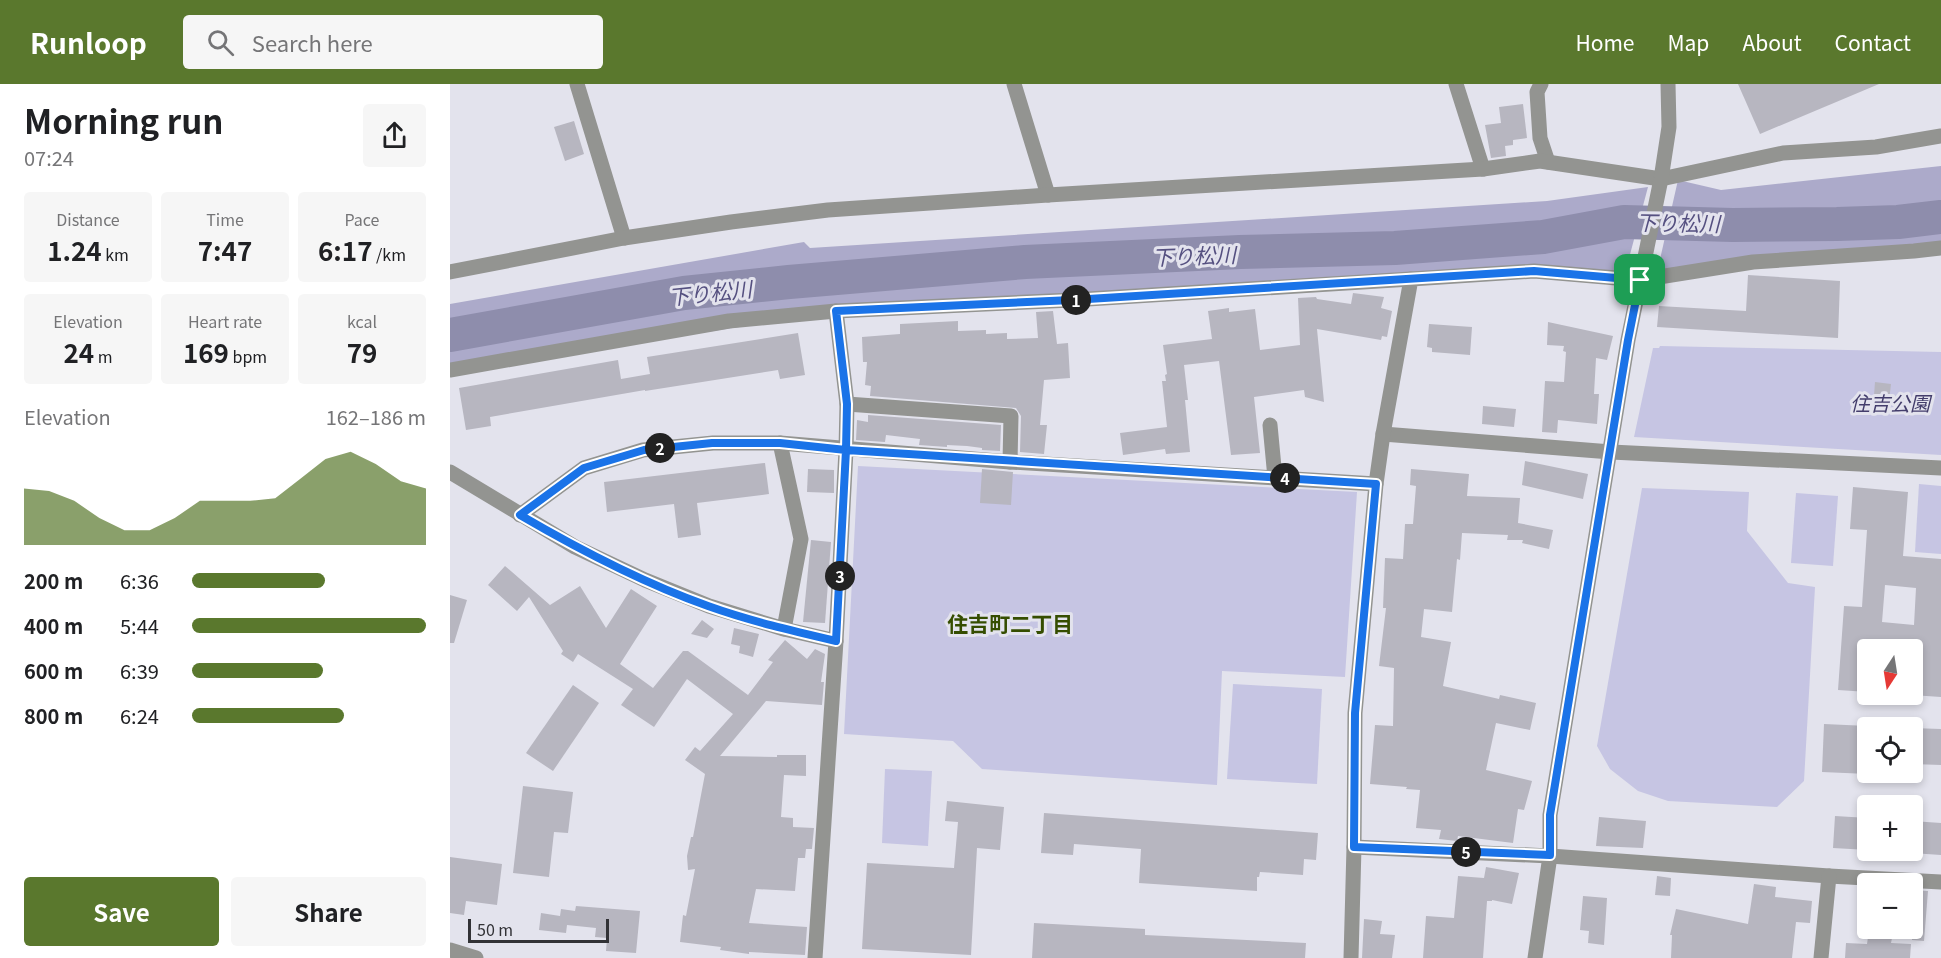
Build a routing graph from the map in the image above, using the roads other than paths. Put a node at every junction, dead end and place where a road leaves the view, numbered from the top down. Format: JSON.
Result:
{"nodes":[{"id":1,"x":577,"y":84,"type":"edge"},
{"id":2,"x":1014,"y":84,"type":"edge"},
{"id":3,"x":1456,"y":84,"type":"edge"},
{"id":4,"x":1541,"y":84,"type":"edge"},
{"id":5,"x":1668,"y":84,"type":"edge"},
{"id":6,"x":1941,"y":136,"type":"edge"},
{"id":7,"x":1548,"y":162,"type":"junction"},
{"id":8,"x":1483,"y":169,"type":"junction"},
{"id":9,"x":1660,"y":182,"type":"junction"},
{"id":10,"x":1048,"y":195,"type":"junction"},
{"id":11,"x":624,"y":238,"type":"junction"},
{"id":12,"x":1941,"y":248,"type":"edge"},
{"id":13,"x":450,"y":272,"type":"edge"},
{"id":14,"x":1411,"y":279,"type":"junction"},
{"id":15,"x":1640,"y":280,"type":"junction"},
{"id":16,"x":836,"y":311,"type":"junction"},
{"id":17,"x":450,"y":370,"type":"edge"},
{"id":18,"x":847,"y":404,"type":"junction"},
{"id":19,"x":1270,"y":425,"type":"dead end"},
{"id":20,"x":1383,"y":434,"type":"junction"},
{"id":21,"x":780,"y":443,"type":"junction"},
{"id":22,"x":846,"y":450,"type":"junction"},
{"id":23,"x":1611,"y":452,"type":"junction"},
{"id":24,"x":1010,"y":462,"type":"junction"},
{"id":25,"x":1941,"y":468,"type":"edge"},
{"id":26,"x":450,"y":472,"type":"edge"},
{"id":27,"x":1275,"y":478,"type":"junction"},
{"id":28,"x":1376,"y":484,"type":"junction"},
{"id":29,"x":520,"y":515,"type":"junction"},
{"id":30,"x":784,"y":628,"type":"junction"},
{"id":31,"x":836,"y":641,"type":"junction"},
{"id":32,"x":1354,"y":847,"type":"junction"},
{"id":33,"x":1550,"y":855,"type":"junction"},
{"id":34,"x":1829,"y":876,"type":"junction"},
{"id":35,"x":1941,"y":882,"type":"edge"},
{"id":36,"x":450,"y":950,"type":"edge"},
{"id":37,"x":476,"y":958,"type":"edge"},
{"id":38,"x":815,"y":958,"type":"edge"},
{"id":39,"x":1351,"y":958,"type":"edge"},
{"id":40,"x":1535,"y":958,"type":"edge"},
{"id":41,"x":1821,"y":958,"type":"edge"}],
"edges":[{"from":1,"to":11,"type":"street"},
{"from":2,"to":10,"type":"street"},
{"from":3,"to":8,"type":"street"},
{"from":4,"to":7,"type":"street"},
{"from":5,"to":9,"type":"street"},
{"from":6,"to":9,"type":"street"},
{"from":7,"to":8,"type":"street"},
{"from":7,"to":9,"type":"street"},
{"from":8,"to":10,"type":"street"},
{"from":9,"to":15,"type":"street"},
{"from":10,"to":11,"type":"street"},
{"from":11,"to":13,"type":"street"},
{"from":12,"to":15,"type":"street"},
{"from":14,"to":15,"type":"street"},
{"from":14,"to":16,"type":"street"},
{"from":14,"to":20,"type":"street"},
{"from":15,"to":23,"type":"street"},
{"from":16,"to":17,"type":"street"},
{"from":16,"to":18,"type":"street"},
{"from":18,"to":22,"type":"street"},
{"from":18,"to":24,"type":"street"},
{"from":19,"to":27,"type":"street"},
{"from":20,"to":23,"type":"street"},
{"from":20,"to":28,"type":"street"},
{"from":21,"to":22,"type":"street"},
{"from":21,"to":29,"type":"street"},
{"from":21,"to":30,"type":"street"},
{"from":22,"to":24,"type":"street"},
{"from":22,"to":31,"type":"street"},
{"from":23,"to":25,"type":"street"},
{"from":23,"to":33,"type":"street"},
{"from":24,"to":27,"type":"street"},
{"from":26,"to":29,"type":"street"},
{"from":27,"to":28,"type":"street"},
{"from":28,"to":32,"type":"street"},
{"from":29,"to":30,"type":"street"},
{"from":30,"to":31,"type":"street"},
{"from":31,"to":38,"type":"street"},
{"from":32,"to":33,"type":"street"},
{"from":32,"to":39,"type":"street"},
{"from":33,"to":34,"type":"street"},
{"from":33,"to":40,"type":"street"},
{"from":34,"to":35,"type":"street"},
{"from":34,"to":41,"type":"street"},
{"from":36,"to":37,"type":"street"}]}
